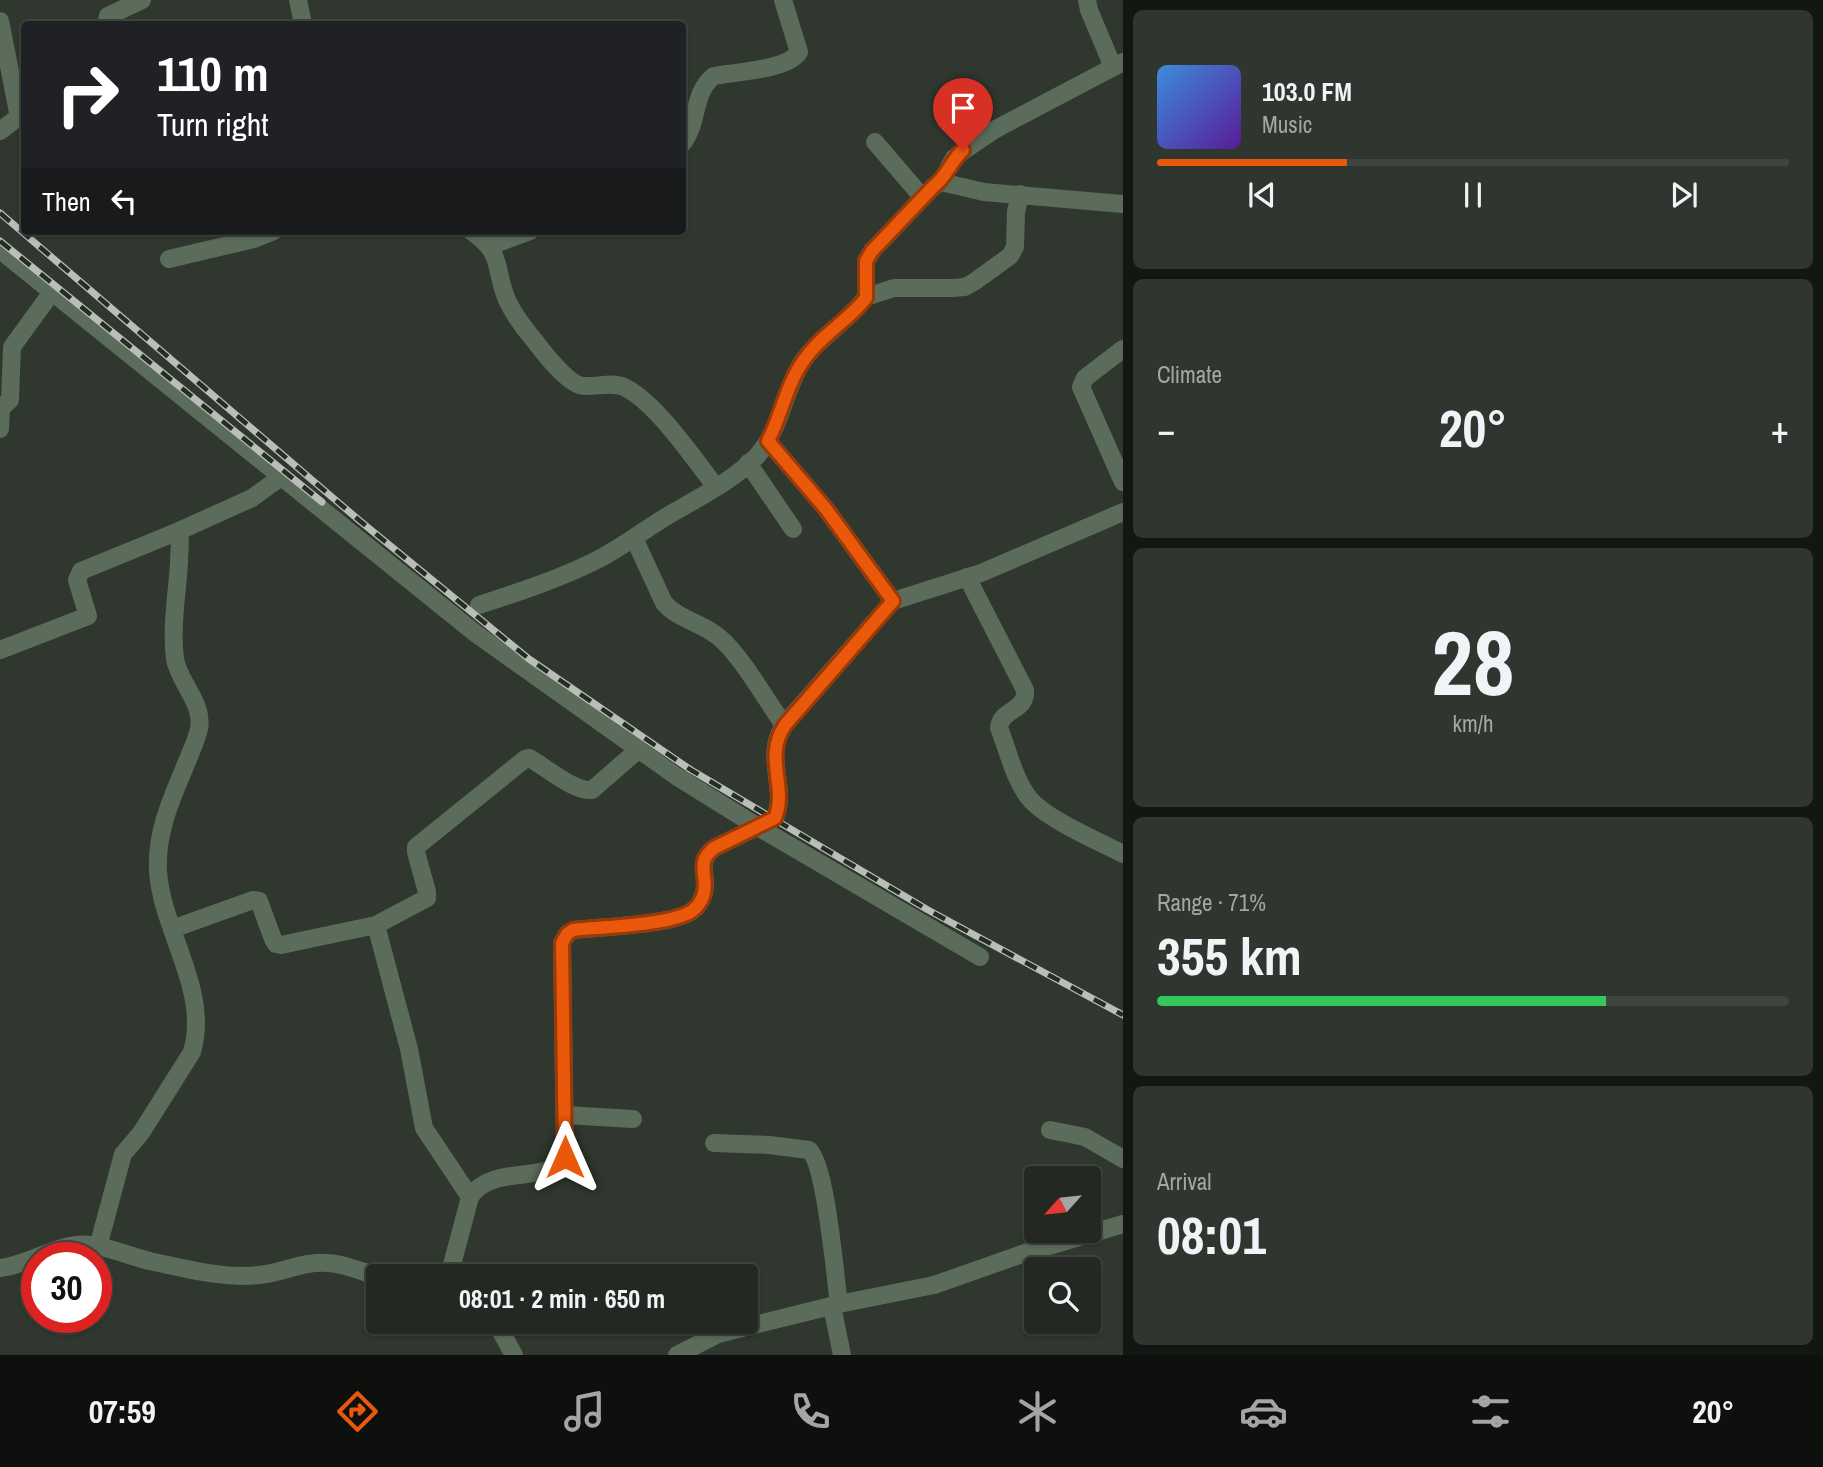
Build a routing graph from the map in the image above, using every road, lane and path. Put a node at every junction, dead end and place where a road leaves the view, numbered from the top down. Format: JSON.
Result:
{"nodes":[{"id":1,"x":142,"y":0,"type":"edge"},
{"id":2,"x":298,"y":0,"type":"edge"},
{"id":3,"x":783,"y":0,"type":"edge"},
{"id":4,"x":1087,"y":0,"type":"edge"},
{"id":5,"x":0,"y":20,"type":"edge"},
{"id":6,"x":107,"y":21,"type":"edge"},
{"id":7,"x":302,"y":21,"type":"edge"},
{"id":8,"x":1118,"y":65,"type":"edge"},
{"id":9,"x":21,"y":110,"type":"edge"},
{"id":10,"x":0,"y":131,"type":"edge"},
{"id":11,"x":686,"y":139,"type":"edge"},
{"id":12,"x":875,"y":142,"type":"dead end"},
{"id":13,"x":941,"y":182,"type":"junction"},
{"id":14,"x":1020,"y":194,"type":"junction"},
{"id":15,"x":923,"y":198,"type":"junction"},
{"id":16,"x":1123,"y":204,"type":"edge"},
{"id":17,"x":264,"y":235,"type":"edge"},
{"id":18,"x":476,"y":235,"type":"edge"},
{"id":19,"x":519,"y":235,"type":"edge"},
{"id":20,"x":489,"y":246,"type":"junction"},
{"id":21,"x":0,"y":250,"type":"edge"},
{"id":22,"x":169,"y":259,"type":"dead end"},
{"id":23,"x":52,"y":292,"type":"junction"},
{"id":24,"x":866,"y":298,"type":"junction"},
{"id":25,"x":1123,"y":349,"type":"edge"},
{"id":26,"x":0,"y":429,"type":"edge"},
{"id":27,"x":768,"y":441,"type":"junction"},
{"id":28,"x":748,"y":463,"type":"junction"},
{"id":29,"x":281,"y":477,"type":"junction"},
{"id":30,"x":1123,"y":482,"type":"edge"},
{"id":31,"x":716,"y":487,"type":"junction"},
{"id":32,"x":1123,"y":512,"type":"edge"},
{"id":33,"x":793,"y":529,"type":"dead end"},
{"id":34,"x":179,"y":531,"type":"junction"},
{"id":35,"x":634,"y":538,"type":"junction"},
{"id":36,"x":967,"y":577,"type":"junction"},
{"id":37,"x":893,"y":601,"type":"junction"},
{"id":38,"x":479,"y":605,"type":"dead end"},
{"id":39,"x":0,"y":650,"type":"edge"},
{"id":40,"x":785,"y":725,"type":"junction"},
{"id":41,"x":638,"y":750,"type":"junction"},
{"id":42,"x":758,"y":827,"type":"junction"},
{"id":43,"x":1123,"y":854,"type":"edge"},
{"id":44,"x":376,"y":925,"type":"junction"},
{"id":45,"x":172,"y":929,"type":"junction"},
{"id":46,"x":980,"y":957,"type":"dead end"},
{"id":47,"x":565,"y":1115,"type":"junction"},
{"id":48,"x":633,"y":1119,"type":"dead end"},
{"id":49,"x":1050,"y":1129,"type":"dead end"},
{"id":50,"x":714,"y":1143,"type":"dead end"},
{"id":51,"x":1123,"y":1159,"type":"edge"},
{"id":52,"x":470,"y":1197,"type":"junction"},
{"id":53,"x":1123,"y":1224,"type":"edge"},
{"id":54,"x":99,"y":1242,"type":"edge"},
{"id":55,"x":112,"y":1251,"type":"edge"},
{"id":56,"x":21,"y":1264,"type":"edge"},
{"id":57,"x":452,"y":1264,"type":"edge"},
{"id":58,"x":0,"y":1268,"type":"edge"},
{"id":59,"x":366,"y":1272,"type":"edge"},
{"id":60,"x":836,"y":1305,"type":"junction"},
{"id":61,"x":502,"y":1334,"type":"edge"},
{"id":62,"x":514,"y":1355,"type":"edge"},
{"id":63,"x":677,"y":1355,"type":"edge"},
{"id":64,"x":842,"y":1355,"type":"edge"}],
"edges":[{"from":1,"to":6,"type":"street"},
{"from":2,"to":7,"type":"street"},
{"from":3,"to":11,"type":"street"},
{"from":4,"to":8,"type":"street"},
{"from":5,"to":9,"type":"street"},
{"from":8,"to":13,"type":"street"},
{"from":9,"to":10,"type":"street"},
{"from":12,"to":15,"type":"street"},
{"from":13,"to":14,"type":"street"},
{"from":13,"to":15,"type":"street"},
{"from":14,"to":16,"type":"street"},
{"from":14,"to":24,"type":"street"},
{"from":15,"to":24,"type":"street"},
{"from":17,"to":22,"type":"street"},
{"from":18,"to":20,"type":"street"},
{"from":19,"to":20,"type":"street"},
{"from":20,"to":31,"type":"street"},
{"from":21,"to":23,"type":"street"},
{"from":23,"to":26,"type":"street"},
{"from":23,"to":29,"type":"street"},
{"from":24,"to":27,"type":"street"},
{"from":25,"to":30,"type":"street"},
{"from":27,"to":28,"type":"street"},
{"from":27,"to":37,"type":"street"},
{"from":28,"to":31,"type":"street"},
{"from":28,"to":33,"type":"street"},
{"from":29,"to":34,"type":"street"},
{"from":29,"to":41,"type":"street"},
{"from":31,"to":35,"type":"street"},
{"from":32,"to":36,"type":"street"},
{"from":34,"to":39,"type":"street"},
{"from":34,"to":45,"type":"street"},
{"from":35,"to":38,"type":"street"},
{"from":35,"to":40,"type":"street"},
{"from":36,"to":37,"type":"street"},
{"from":36,"to":43,"type":"street"},
{"from":37,"to":40,"type":"street"},
{"from":40,"to":42,"type":"street"},
{"from":41,"to":42,"type":"street"},
{"from":41,"to":44,"type":"street"},
{"from":42,"to":46,"type":"street"},
{"from":42,"to":47,"type":"street"},
{"from":44,"to":45,"type":"street"},
{"from":44,"to":52,"type":"street"},
{"from":45,"to":54,"type":"street"},
{"from":47,"to":48,"type":"street"},
{"from":47,"to":52,"type":"street"},
{"from":49,"to":51,"type":"street"},
{"from":50,"to":60,"type":"street"},
{"from":52,"to":57,"type":"street"},
{"from":53,"to":60,"type":"street"},
{"from":55,"to":59,"type":"street"},
{"from":56,"to":58,"type":"street"},
{"from":60,"to":63,"type":"street"},
{"from":60,"to":64,"type":"street"},
{"from":61,"to":62,"type":"street"}]}
